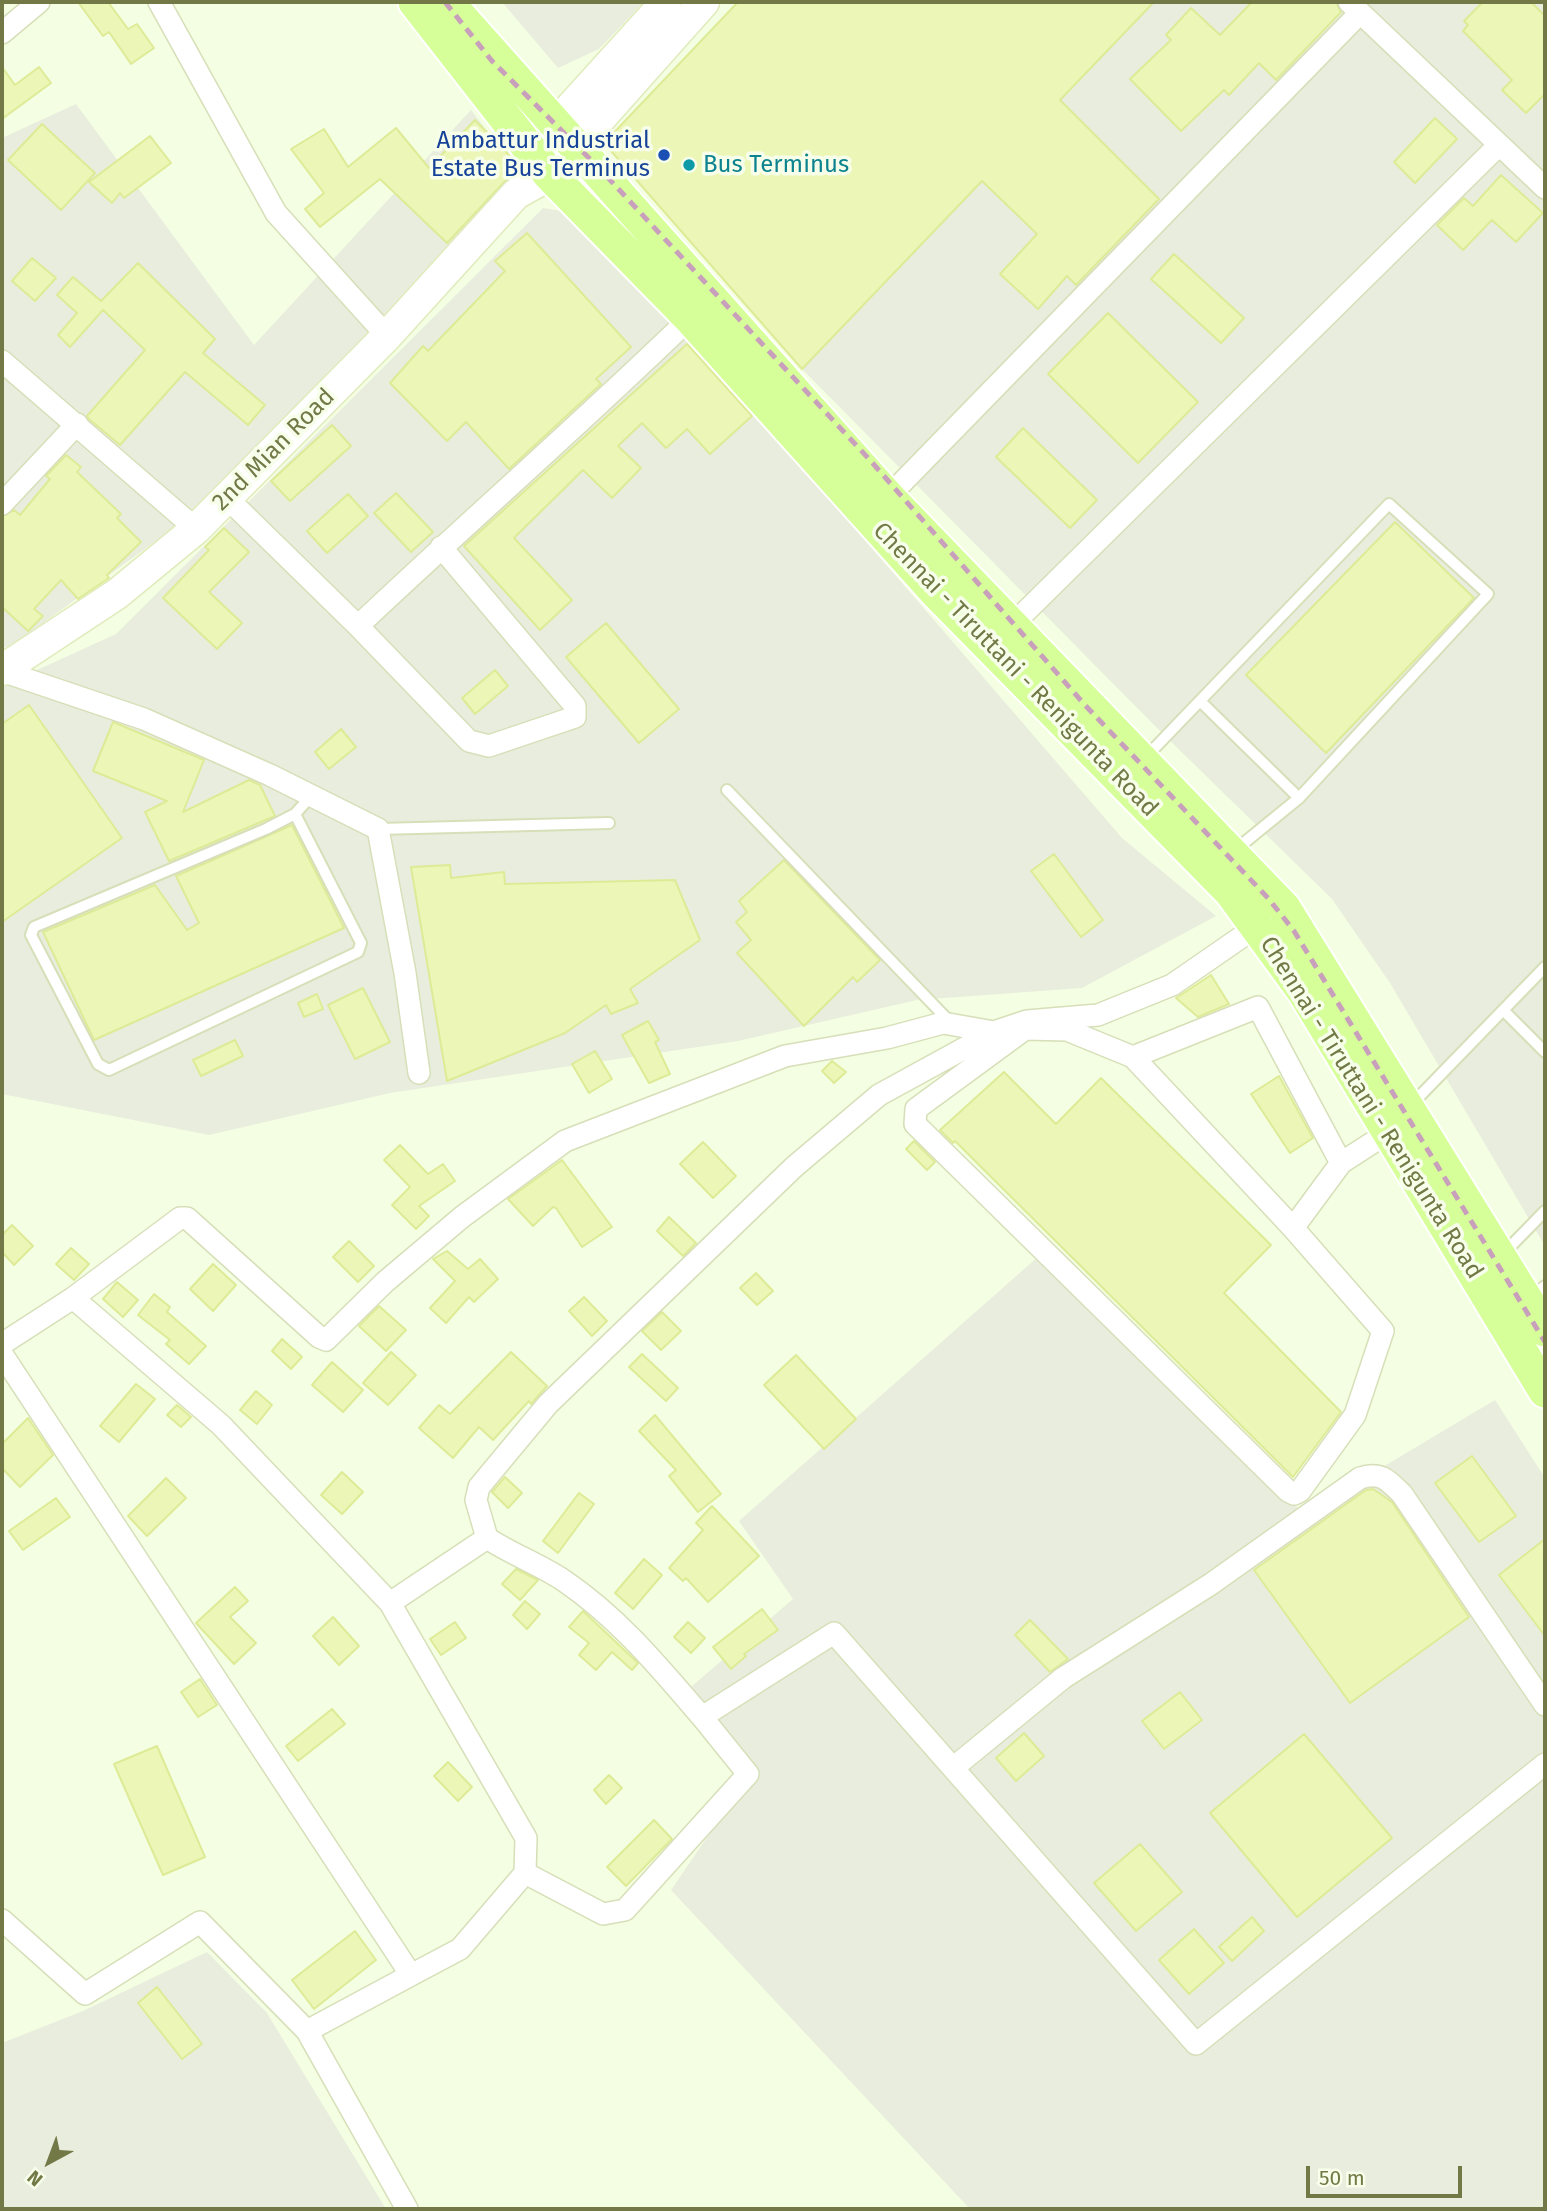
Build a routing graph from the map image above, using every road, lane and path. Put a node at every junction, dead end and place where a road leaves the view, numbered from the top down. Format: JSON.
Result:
{"nodes":[{"id":1,"x":39,"y":2,"type":"edge"},
{"id":2,"x":159,"y":2,"type":"edge"},
{"id":3,"x":415,"y":2,"type":"edge"},
{"id":4,"x":447,"y":2,"type":"edge"},
{"id":5,"x":666,"y":2,"type":"edge"},
{"id":6,"x":704,"y":2,"type":"edge"},
{"id":7,"x":1354,"y":7,"type":"edge"},
{"id":8,"x":2,"y":33,"type":"edge"},
{"id":9,"x":565,"y":137,"type":"junction"},
{"id":10,"x":1499,"y":145,"type":"junction"},
{"id":11,"x":540,"y":163,"type":"junction"},
{"id":12,"x":1545,"y":188,"type":"edge"},
{"id":13,"x":691,"y":318,"type":"junction"},
{"id":14,"x":387,"y":336,"type":"junction"},
{"id":15,"x":2,"y":361,"type":"edge"},
{"id":16,"x":77,"y":424,"type":"junction"},
{"id":17,"x":226,"y":497,"type":"junction"},
{"id":18,"x":888,"y":497,"type":"junction"},
{"id":19,"x":2,"y":504,"type":"edge"},
{"id":20,"x":196,"y":529,"type":"junction"},
{"id":21,"x":441,"y":547,"type":"junction"},
{"id":22,"x":1012,"y":625,"type":"junction"},
{"id":23,"x":358,"y":626,"type":"junction"},
{"id":24,"x":2,"y":670,"type":"edge"},
{"id":25,"x":1200,"y":701,"type":"junction"},
{"id":26,"x":1105,"y":743,"type":"junction"},
{"id":27,"x":1143,"y":760,"type":"junction"},
{"id":28,"x":727,"y":790,"type":"dead end"},
{"id":29,"x":311,"y":796,"type":"junction"},
{"id":30,"x":1299,"y":798,"type":"junction"},
{"id":31,"x":295,"y":814,"type":"junction"},
{"id":32,"x":609,"y":823,"type":"dead end"},
{"id":33,"x":378,"y":829,"type":"junction"},
{"id":34,"x":1231,"y":853,"type":"junction"},
{"id":35,"x":1271,"y":917,"type":"junction"},
{"id":36,"x":1545,"y":967,"type":"edge"},
{"id":37,"x":1503,"y":1010,"type":"junction"},
{"id":38,"x":952,"y":1024,"type":"junction"},
{"id":39,"x":993,"y":1032,"type":"junction"},
{"id":40,"x":1545,"y":1052,"type":"edge"},
{"id":41,"x":1133,"y":1057,"type":"junction"},
{"id":42,"x":419,"y":1073,"type":"dead end"},
{"id":43,"x":1399,"y":1119,"type":"junction"},
{"id":44,"x":1341,"y":1163,"type":"junction"},
{"id":45,"x":1545,"y":1212,"type":"edge"},
{"id":46,"x":1293,"y":1228,"type":"junction"},
{"id":47,"x":1500,"y":1257,"type":"junction"},
{"id":48,"x":1536,"y":1293,"type":"edge"},
{"id":49,"x":73,"y":1298,"type":"junction"},
{"id":50,"x":1545,"y":1330,"type":"edge"},
{"id":51,"x":2,"y":1344,"type":"edge"},
{"id":52,"x":5,"y":1367,"type":"edge"},
{"id":53,"x":1545,"y":1391,"type":"edge"},
{"id":54,"x":487,"y":1538,"type":"junction"},
{"id":55,"x":390,"y":1604,"type":"junction"},
{"id":56,"x":1545,"y":1705,"type":"edge"},
{"id":57,"x":702,"y":1717,"type":"junction"},
{"id":58,"x":1545,"y":1764,"type":"edge"},
{"id":59,"x":953,"y":1769,"type":"junction"},
{"id":60,"x":525,"y":1873,"type":"junction"},
{"id":61,"x":2,"y":1920,"type":"edge"},
{"id":62,"x":411,"y":1975,"type":"junction"},
{"id":63,"x":307,"y":2031,"type":"junction"},
{"id":64,"x":407,"y":2209,"type":"edge"}],
"edges":[{"from":1,"to":8,"type":"street"},
{"from":2,"to":14,"type":"street"},
{"from":3,"to":11,"type":"main road","name":"Chennai - Tiruttani - Renigunta Road"},
{"from":4,"to":9,"type":"main road","name":"Chennai - Tiruttani - Renigunta Road"},
{"from":5,"to":9,"type":"main road"},
{"from":6,"to":9,"type":"main road"},
{"from":7,"to":10,"type":"street"},
{"from":7,"to":18,"type":"street"},
{"from":9,"to":11,"type":"main road"},
{"from":9,"to":18,"type":"main road","name":"Chennai - Tiruttani - Renigunta Road"},
{"from":10,"to":12,"type":"street"},
{"from":10,"to":22,"type":"street"},
{"from":11,"to":13,"type":"main road","name":"Chennai - Tiruttani - Renigunta Road"},
{"from":11,"to":14,"type":"main road","name":"2nd Mian Road"},
{"from":13,"to":21,"type":"street"},
{"from":13,"to":26,"type":"main road","name":"Chennai - Tiruttani - Renigunta Road"},
{"from":14,"to":17,"type":"main road","name":"2nd Mian Road"},
{"from":15,"to":16,"type":"street"},
{"from":16,"to":19,"type":"street"},
{"from":16,"to":20,"type":"street"},
{"from":17,"to":20,"type":"main road","name":"2nd Mian Road"},
{"from":17,"to":23,"type":"street"},
{"from":18,"to":22,"type":"main road","name":"Chennai - Tiruttani - Renigunta Road"},
{"from":20,"to":24,"type":"main road","name":"2nd Mian Road"},
{"from":21,"to":23,"type":"street"},
{"from":21,"to":23,"type":"street"},
{"from":22,"to":26,"type":"main road","name":"Chennai - Tiruttani - Renigunta Road"},
{"from":24,"to":29,"type":"street"},
{"from":25,"to":27,"type":"lane"},
{"from":25,"to":30,"type":"lane"},
{"from":25,"to":30,"type":"lane"},
{"from":26,"to":27,"type":"main road","name":"Chennai - Tiruttani - Renigunta Road"},
{"from":26,"to":35,"type":"main road","name":"Chennai - Tiruttani - Renigunta Road"},
{"from":27,"to":34,"type":"main road","name":"Chennai - Tiruttani - Renigunta Road"},
{"from":28,"to":38,"type":"lane"},
{"from":29,"to":31,"type":"lane"},
{"from":29,"to":33,"type":"street"},
{"from":30,"to":34,"type":"lane"},
{"from":31,"to":31,"type":"lane"},
{"from":32,"to":33,"type":"lane"},
{"from":33,"to":42,"type":"street"},
{"from":34,"to":35,"type":"main road","name":"Chennai - Tiruttani - Renigunta Road"},
{"from":35,"to":39,"type":"street"},
{"from":35,"to":43,"type":"main road","name":"Chennai - Tiruttani - Renigunta Road"},
{"from":36,"to":37,"type":"lane"},
{"from":37,"to":40,"type":"lane"},
{"from":37,"to":43,"type":"lane"},
{"from":38,"to":39,"type":"street"},
{"from":38,"to":49,"type":"street"},
{"from":39,"to":54,"type":"street"},
{"from":41,"to":44,"type":"street"},
{"from":41,"to":46,"type":"street"},
{"from":41,"to":46,"type":"street"},
{"from":43,"to":44,"type":"street"},
{"from":43,"to":47,"type":"main road","name":"Chennai - Tiruttani - Renigunta Road"},
{"from":43,"to":53,"type":"main road","name":"Chennai - Tiruttani - Renigunta Road"},
{"from":44,"to":46,"type":"street"},
{"from":45,"to":47,"type":"lane"},
{"from":47,"to":48,"type":"main road","name":"Chennai - Tiruttani - Renigunta Road"},
{"from":48,"to":50,"type":"main road","name":"Chennai - Tiruttani - Renigunta Road"},
{"from":49,"to":51,"type":"street"},
{"from":49,"to":55,"type":"street"},
{"from":52,"to":62,"type":"street"},
{"from":54,"to":55,"type":"street"},
{"from":54,"to":57,"type":"street"},
{"from":55,"to":60,"type":"street"},
{"from":56,"to":59,"type":"street"},
{"from":57,"to":59,"type":"street"},
{"from":57,"to":60,"type":"street"},
{"from":58,"to":59,"type":"street"},
{"from":60,"to":62,"type":"street"},
{"from":61,"to":63,"type":"street"},
{"from":62,"to":63,"type":"street"},
{"from":63,"to":64,"type":"street"}]}
